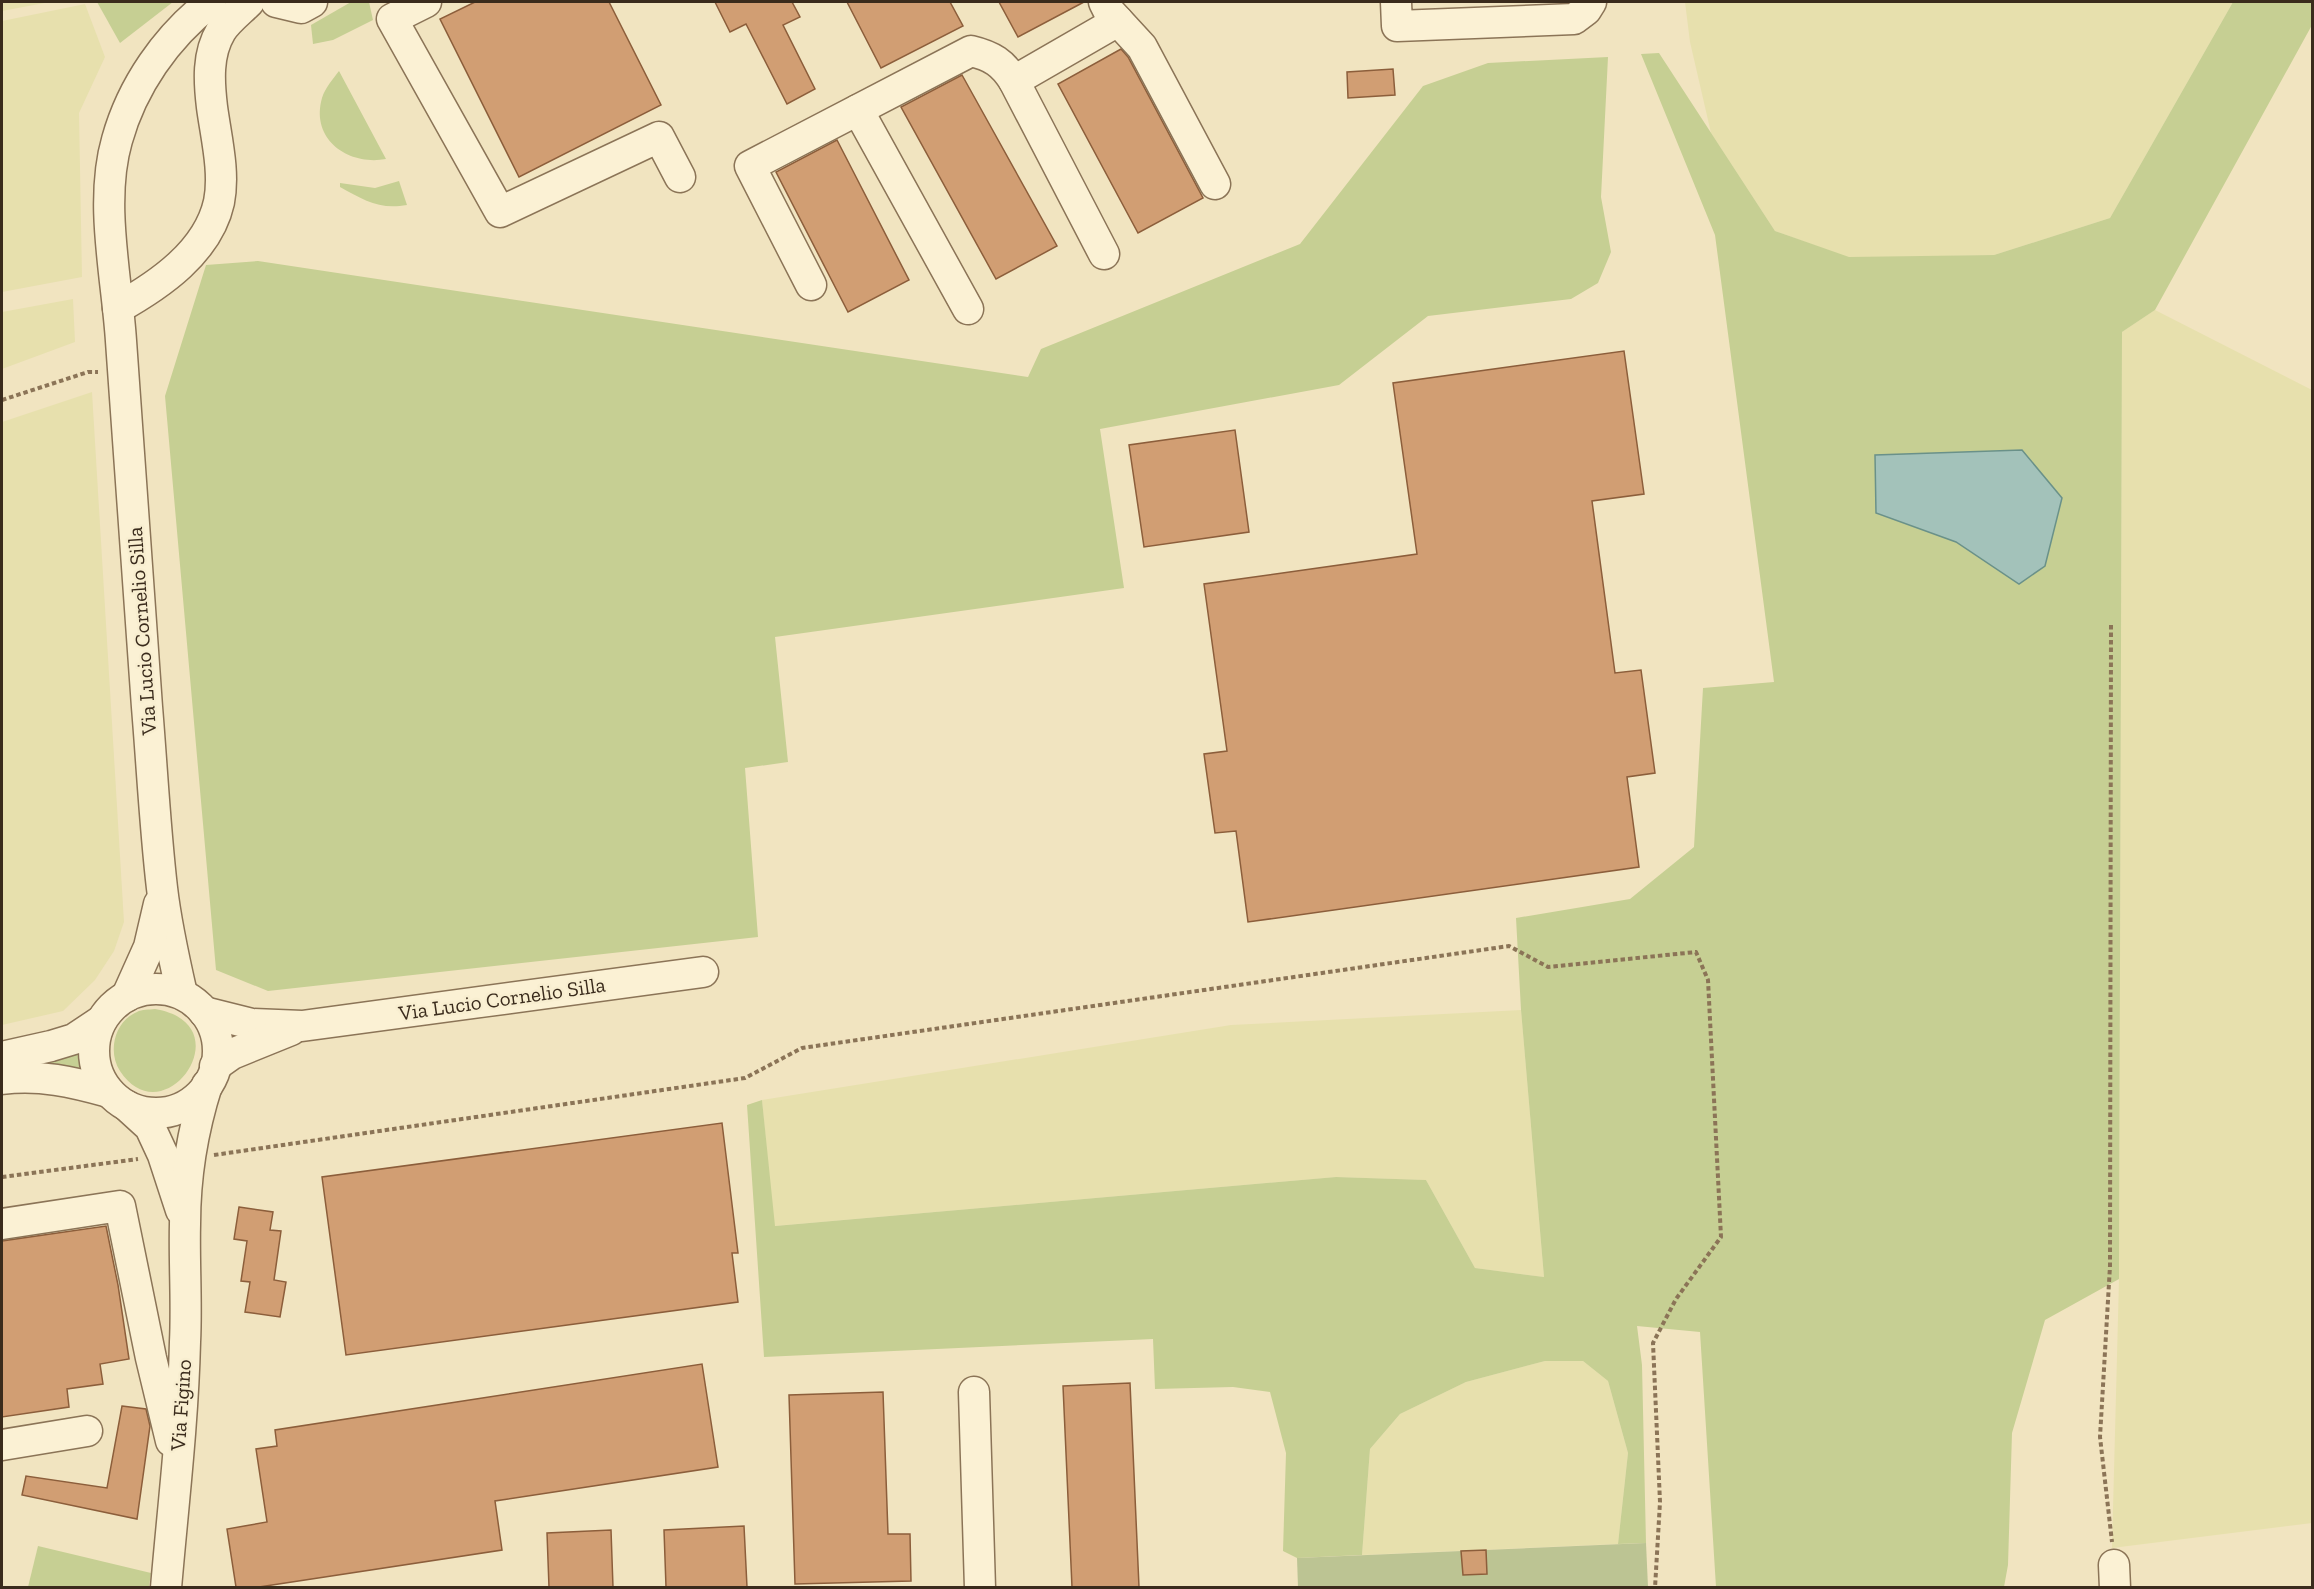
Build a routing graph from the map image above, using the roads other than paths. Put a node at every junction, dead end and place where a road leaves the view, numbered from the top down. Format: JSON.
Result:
{"nodes":[{"id":1,"x":211,"y":2,"type":"edge"},
{"id":2,"x":249,"y":2,"type":"edge"},
{"id":3,"x":276,"y":2,"type":"edge"},
{"id":4,"x":312,"y":2,"type":"edge"},
{"id":5,"x":426,"y":2,"type":"edge"},
{"id":6,"x":1396,"y":2,"type":"edge"},
{"id":7,"x":1591,"y":2,"type":"edge"},
{"id":8,"x":1111,"y":11,"type":"edge"},
{"id":9,"x":1014,"y":81,"type":"junction"},
{"id":10,"x":858,"y":110,"type":"junction"},
{"id":11,"x":680,"y":177,"type":"dead end"},
{"id":12,"x":1215,"y":184,"type":"dead end"},
{"id":13,"x":1104,"y":254,"type":"dead end"},
{"id":14,"x":811,"y":285,"type":"dead end"},
{"id":15,"x":118,"y":308,"type":"junction"},
{"id":16,"x":968,"y":309,"type":"dead end"},
{"id":17,"x":162,"y":890,"type":"junction"},
{"id":18,"x":703,"y":972,"type":"dead end"},
{"id":19,"x":127,"y":996,"type":"junction"},
{"id":20,"x":193,"y":1003,"type":"junction"},
{"id":21,"x":101,"y":1021,"type":"junction"},
{"id":22,"x":302,"y":1026,"type":"junction"},
{"id":23,"x":2,"y":1057,"type":"edge"},
{"id":24,"x":211,"y":1076,"type":"junction"},
{"id":25,"x":2,"y":1079,"type":"edge"},
{"id":26,"x":118,"y":1099,"type":"junction"},
{"id":27,"x":177,"y":1155,"type":"junction"},
{"id":28,"x":2,"y":1224,"type":"edge"},
{"id":29,"x":974,"y":1392,"type":"dead end"},
{"id":30,"x":87,"y":1431,"type":"dead end"},
{"id":31,"x":2,"y":1445,"type":"edge"},
{"id":32,"x":177,"y":1464,"type":"junction"},
{"id":33,"x":166,"y":1587,"type":"edge"},
{"id":34,"x":981,"y":1587,"type":"edge"}],
"edges":[{"from":1,"to":15,"type":"street","name":"Via Lucio Cornelio Silla"},
{"from":2,"to":15,"type":"street"},
{"from":3,"to":4,"type":"street"},
{"from":5,"to":11,"type":"street"},
{"from":6,"to":7,"type":"street"},
{"from":8,"to":9,"type":"street"},
{"from":8,"to":12,"type":"street"},
{"from":9,"to":10,"type":"street"},
{"from":9,"to":13,"type":"street"},
{"from":10,"to":14,"type":"street"},
{"from":10,"to":16,"type":"street"},
{"from":15,"to":17,"type":"street","name":"Via Lucio Cornelio Silla"},
{"from":17,"to":19,"type":"street","name":"Via Lucio Cornelio Silla"},
{"from":17,"to":20,"type":"street","name":"Via Lucio Cornelio Silla"},
{"from":18,"to":22,"type":"street","name":"Via Lucio Cornelio Silla"},
{"from":19,"to":20,"type":"street","name":"Via Lucio Cornelio Silla"},
{"from":19,"to":21,"type":"street","name":"Via Lucio Cornelio Silla"},
{"from":20,"to":22,"type":"street","name":"Via Lucio Cornelio Silla"},
{"from":20,"to":24,"type":"street","name":"Via Lucio Cornelio Silla"},
{"from":21,"to":23,"type":"street","name":"Via Lucio Cornelio Silla"},
{"from":21,"to":26,"type":"street"},
{"from":22,"to":24,"type":"street","name":"Via Lucio Cornelio Silla"},
{"from":24,"to":26,"type":"street","name":"Via Lucio Cornelio Silla"},
{"from":24,"to":27,"type":"street","name":"Via Figino"},
{"from":25,"to":26,"type":"street","name":"Via Lucio Cornelio Silla"},
{"from":26,"to":27,"type":"street"},
{"from":27,"to":32,"type":"street","name":"Via Figino"},
{"from":28,"to":32,"type":"street"},
{"from":29,"to":34,"type":"street"},
{"from":30,"to":31,"type":"street"},
{"from":32,"to":33,"type":"street","name":"Via Figino"}]}
